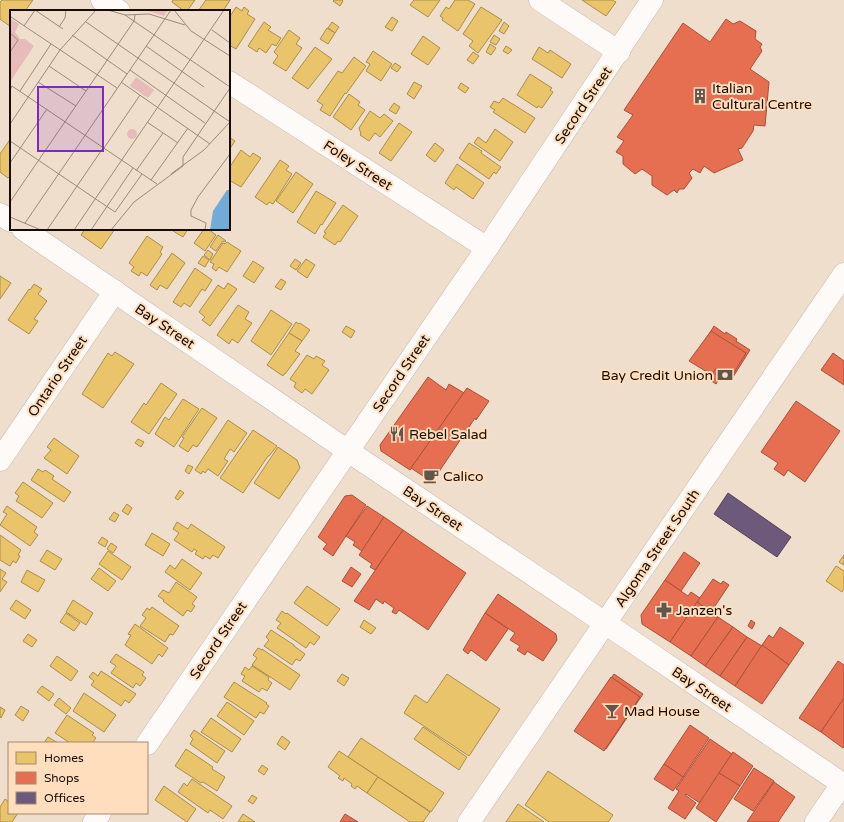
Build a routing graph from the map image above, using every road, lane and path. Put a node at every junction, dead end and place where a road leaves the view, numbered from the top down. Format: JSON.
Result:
{"nodes":[{"id":1,"x":102,"y":0,"type":"edge"},
{"id":2,"x":540,"y":0,"type":"edge"},
{"id":3,"x":652,"y":0,"type":"edge"},
{"id":4,"x":118,"y":10,"type":"edge"},
{"id":5,"x":619,"y":52,"type":"junction"},
{"id":6,"x":230,"y":83,"type":"edge"},
{"id":7,"x":0,"y":214,"type":"edge"},
{"id":8,"x":10,"y":220,"type":"edge"},
{"id":9,"x":24,"y":230,"type":"edge"},
{"id":10,"x":487,"y":248,"type":"junction"},
{"id":11,"x":844,"y":274,"type":"edge"},
{"id":12,"x":115,"y":291,"type":"junction"},
{"id":13,"x":348,"y":450,"type":"junction"},
{"id":14,"x":0,"y":460,"type":"edge"},
{"id":15,"x":605,"y":623,"type":"junction"},
{"id":16,"x":148,"y":743,"type":"edge"},
{"id":17,"x":843,"y":785,"type":"edge"},
{"id":18,"x":469,"y":822,"type":"edge"},
{"id":19,"x":816,"y":822,"type":"edge"}],
"edges":[{"from":1,"to":4,"type":"street"},
{"from":2,"to":5,"type":"street"},
{"from":3,"to":5,"type":"street","name":"Secord Street"},
{"from":5,"to":10,"type":"street","name":"Secord Street"},
{"from":6,"to":10,"type":"street","name":"Foley Street"},
{"from":7,"to":8,"type":"street"},
{"from":9,"to":12,"type":"street","name":"Bay Street"},
{"from":10,"to":13,"type":"street","name":"Secord Street"},
{"from":11,"to":15,"type":"street","name":"Algoma Street South"},
{"from":12,"to":13,"type":"street","name":"Bay Street"},
{"from":12,"to":14,"type":"street","name":"Ontario Street"},
{"from":13,"to":15,"type":"street","name":"Bay Street"},
{"from":13,"to":16,"type":"street","name":"Secord Street"},
{"from":15,"to":17,"type":"street","name":"Bay Street"},
{"from":15,"to":18,"type":"street","name":"Algoma Street South"},
{"from":17,"to":19,"type":"street"}]}
